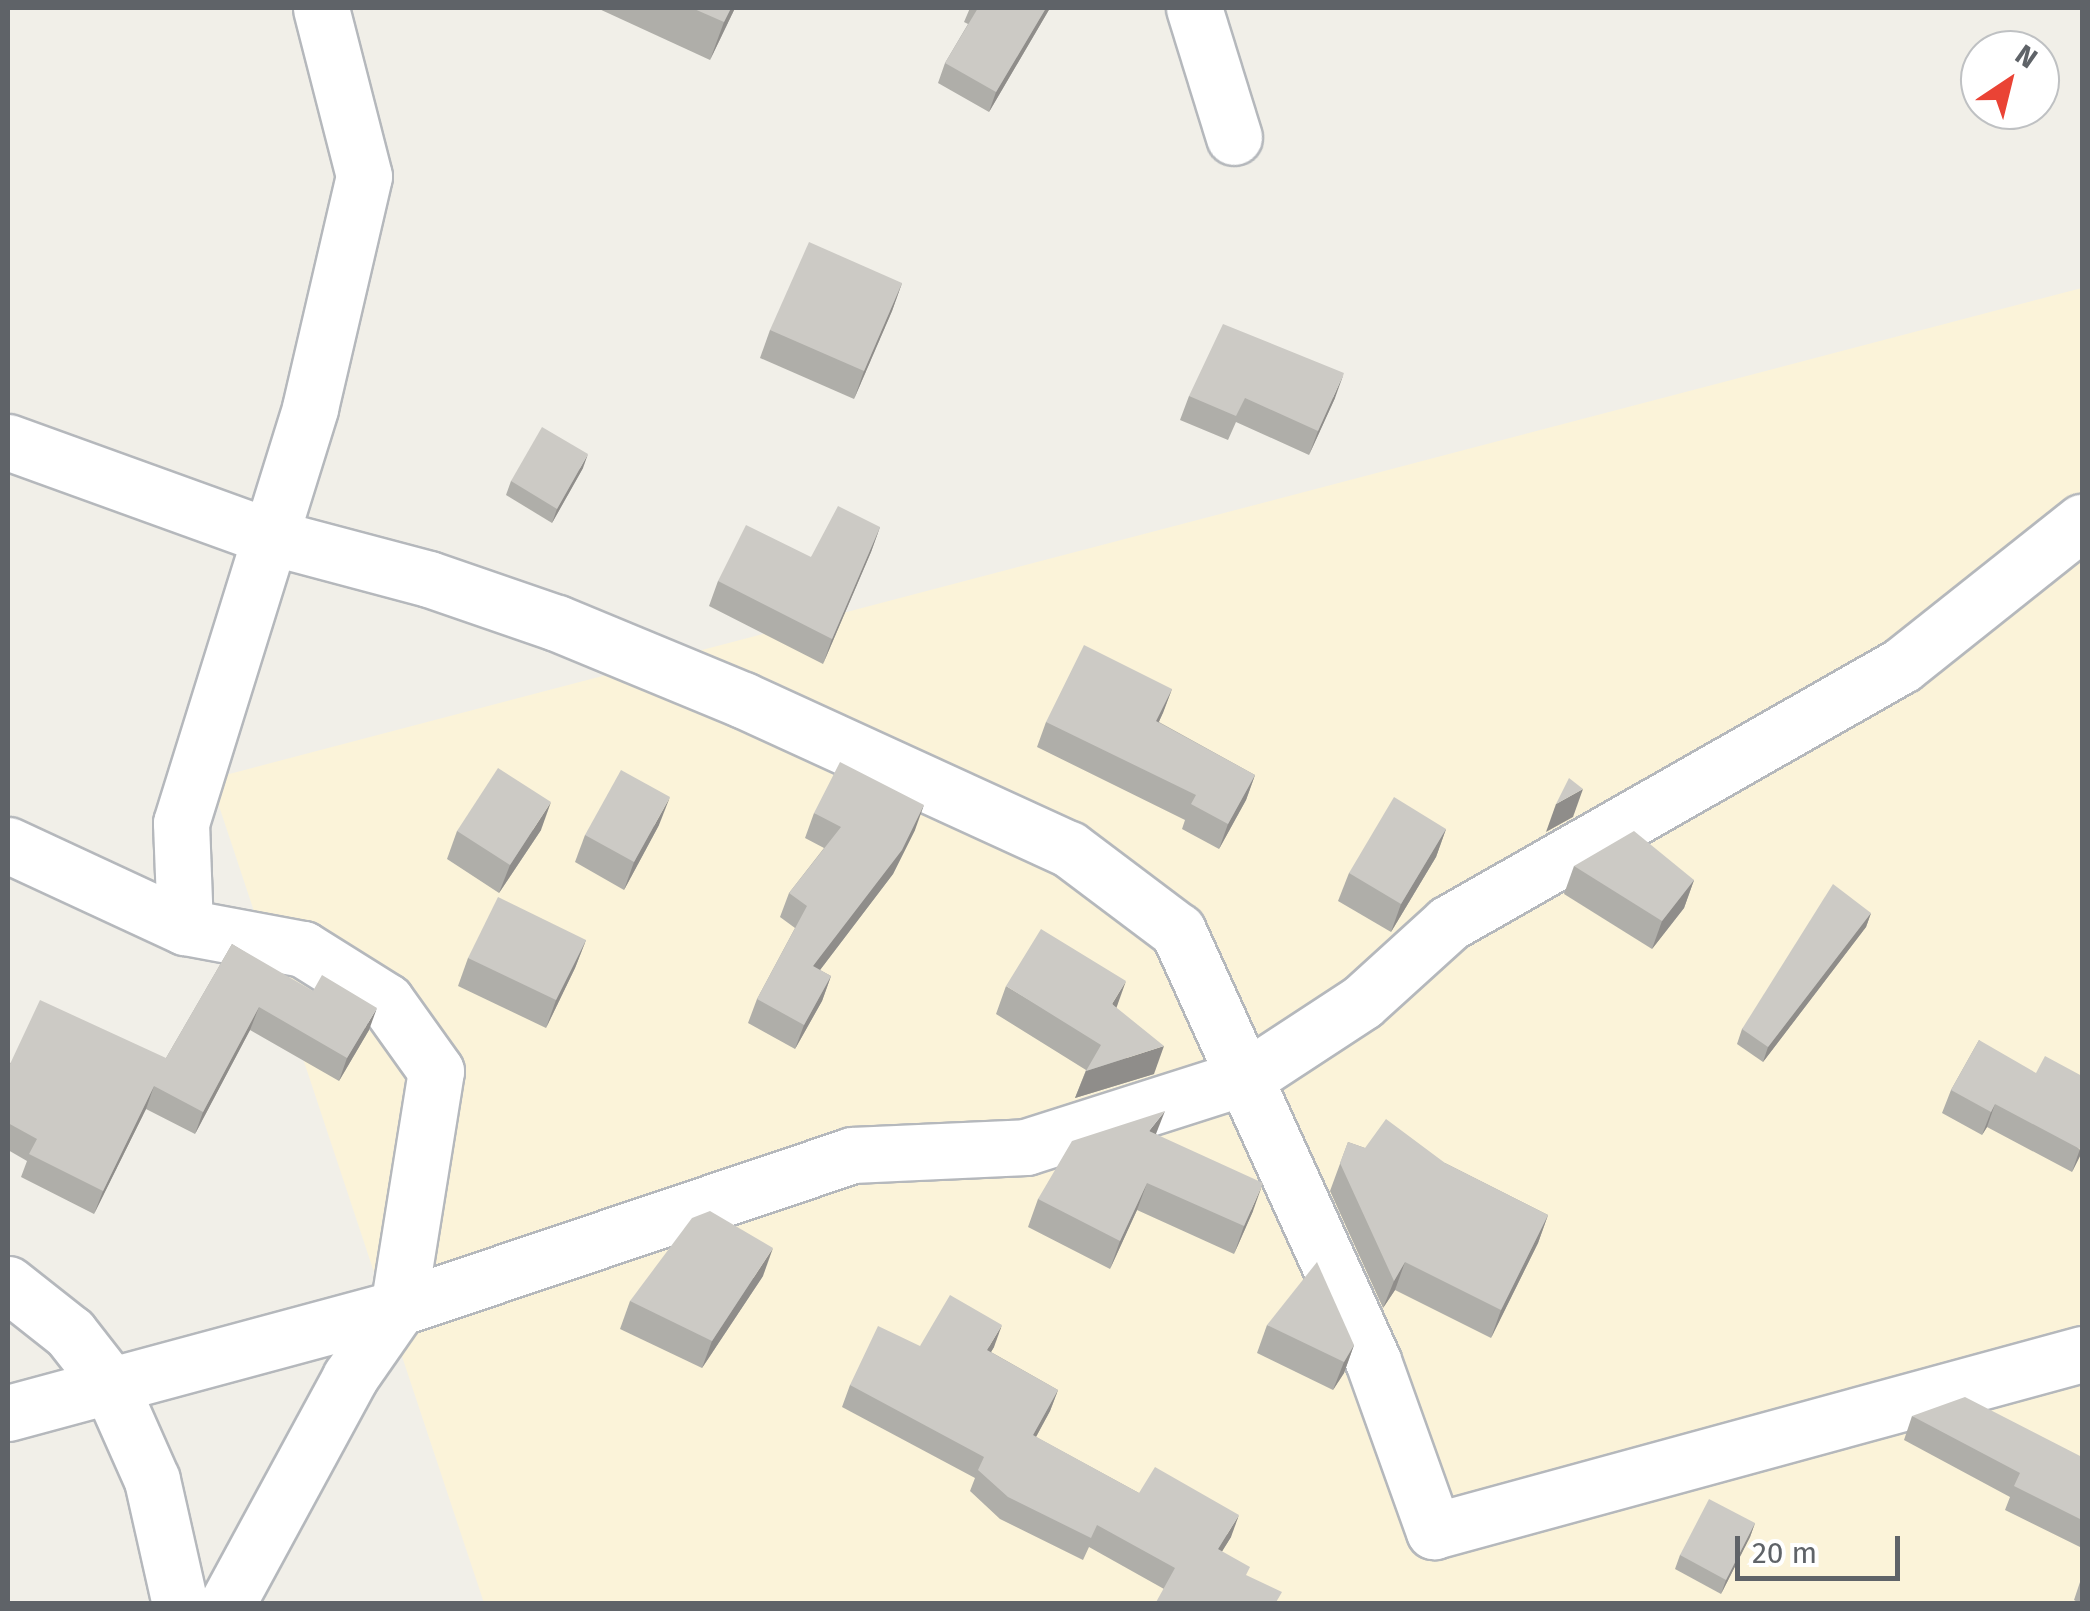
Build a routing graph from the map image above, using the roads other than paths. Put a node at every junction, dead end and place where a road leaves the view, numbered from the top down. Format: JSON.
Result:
{"nodes":[{"id":1,"x":321,"y":8,"type":"edge"},
{"id":2,"x":1194,"y":8,"type":"edge"},
{"id":3,"x":1234,"y":138,"type":"dead end"},
{"id":4,"x":8,"y":442,"type":"edge"},
{"id":5,"x":2082,"y":522,"type":"edge"},
{"id":6,"x":271,"y":538,"type":"junction"},
{"id":7,"x":8,"y":845,"type":"edge"},
{"id":8,"x":185,"y":927,"type":"junction"},
{"id":9,"x":1248,"y":1076,"type":"junction"},
{"id":10,"x":8,"y":1284,"type":"edge"},
{"id":11,"x":398,"y":1308,"type":"junction"},
{"id":12,"x":2082,"y":1354,"type":"edge"},
{"id":13,"x":109,"y":1383,"type":"junction"},
{"id":14,"x":8,"y":1413,"type":"edge"},
{"id":15,"x":180,"y":1604,"type":"edge"},
{"id":16,"x":227,"y":1604,"type":"edge"}],
"edges":[{"from":1,"to":6,"type":"street"},
{"from":2,"to":3,"type":"street"},
{"from":4,"to":6,"type":"street"},
{"from":5,"to":9,"type":"street"},
{"from":6,"to":8,"type":"street"},
{"from":6,"to":9,"type":"street"},
{"from":7,"to":8,"type":"street"},
{"from":8,"to":11,"type":"street"},
{"from":9,"to":11,"type":"street"},
{"from":9,"to":12,"type":"street"},
{"from":10,"to":13,"type":"street"},
{"from":11,"to":13,"type":"street"},
{"from":11,"to":16,"type":"street"},
{"from":13,"to":14,"type":"street"},
{"from":13,"to":15,"type":"street"}]}
